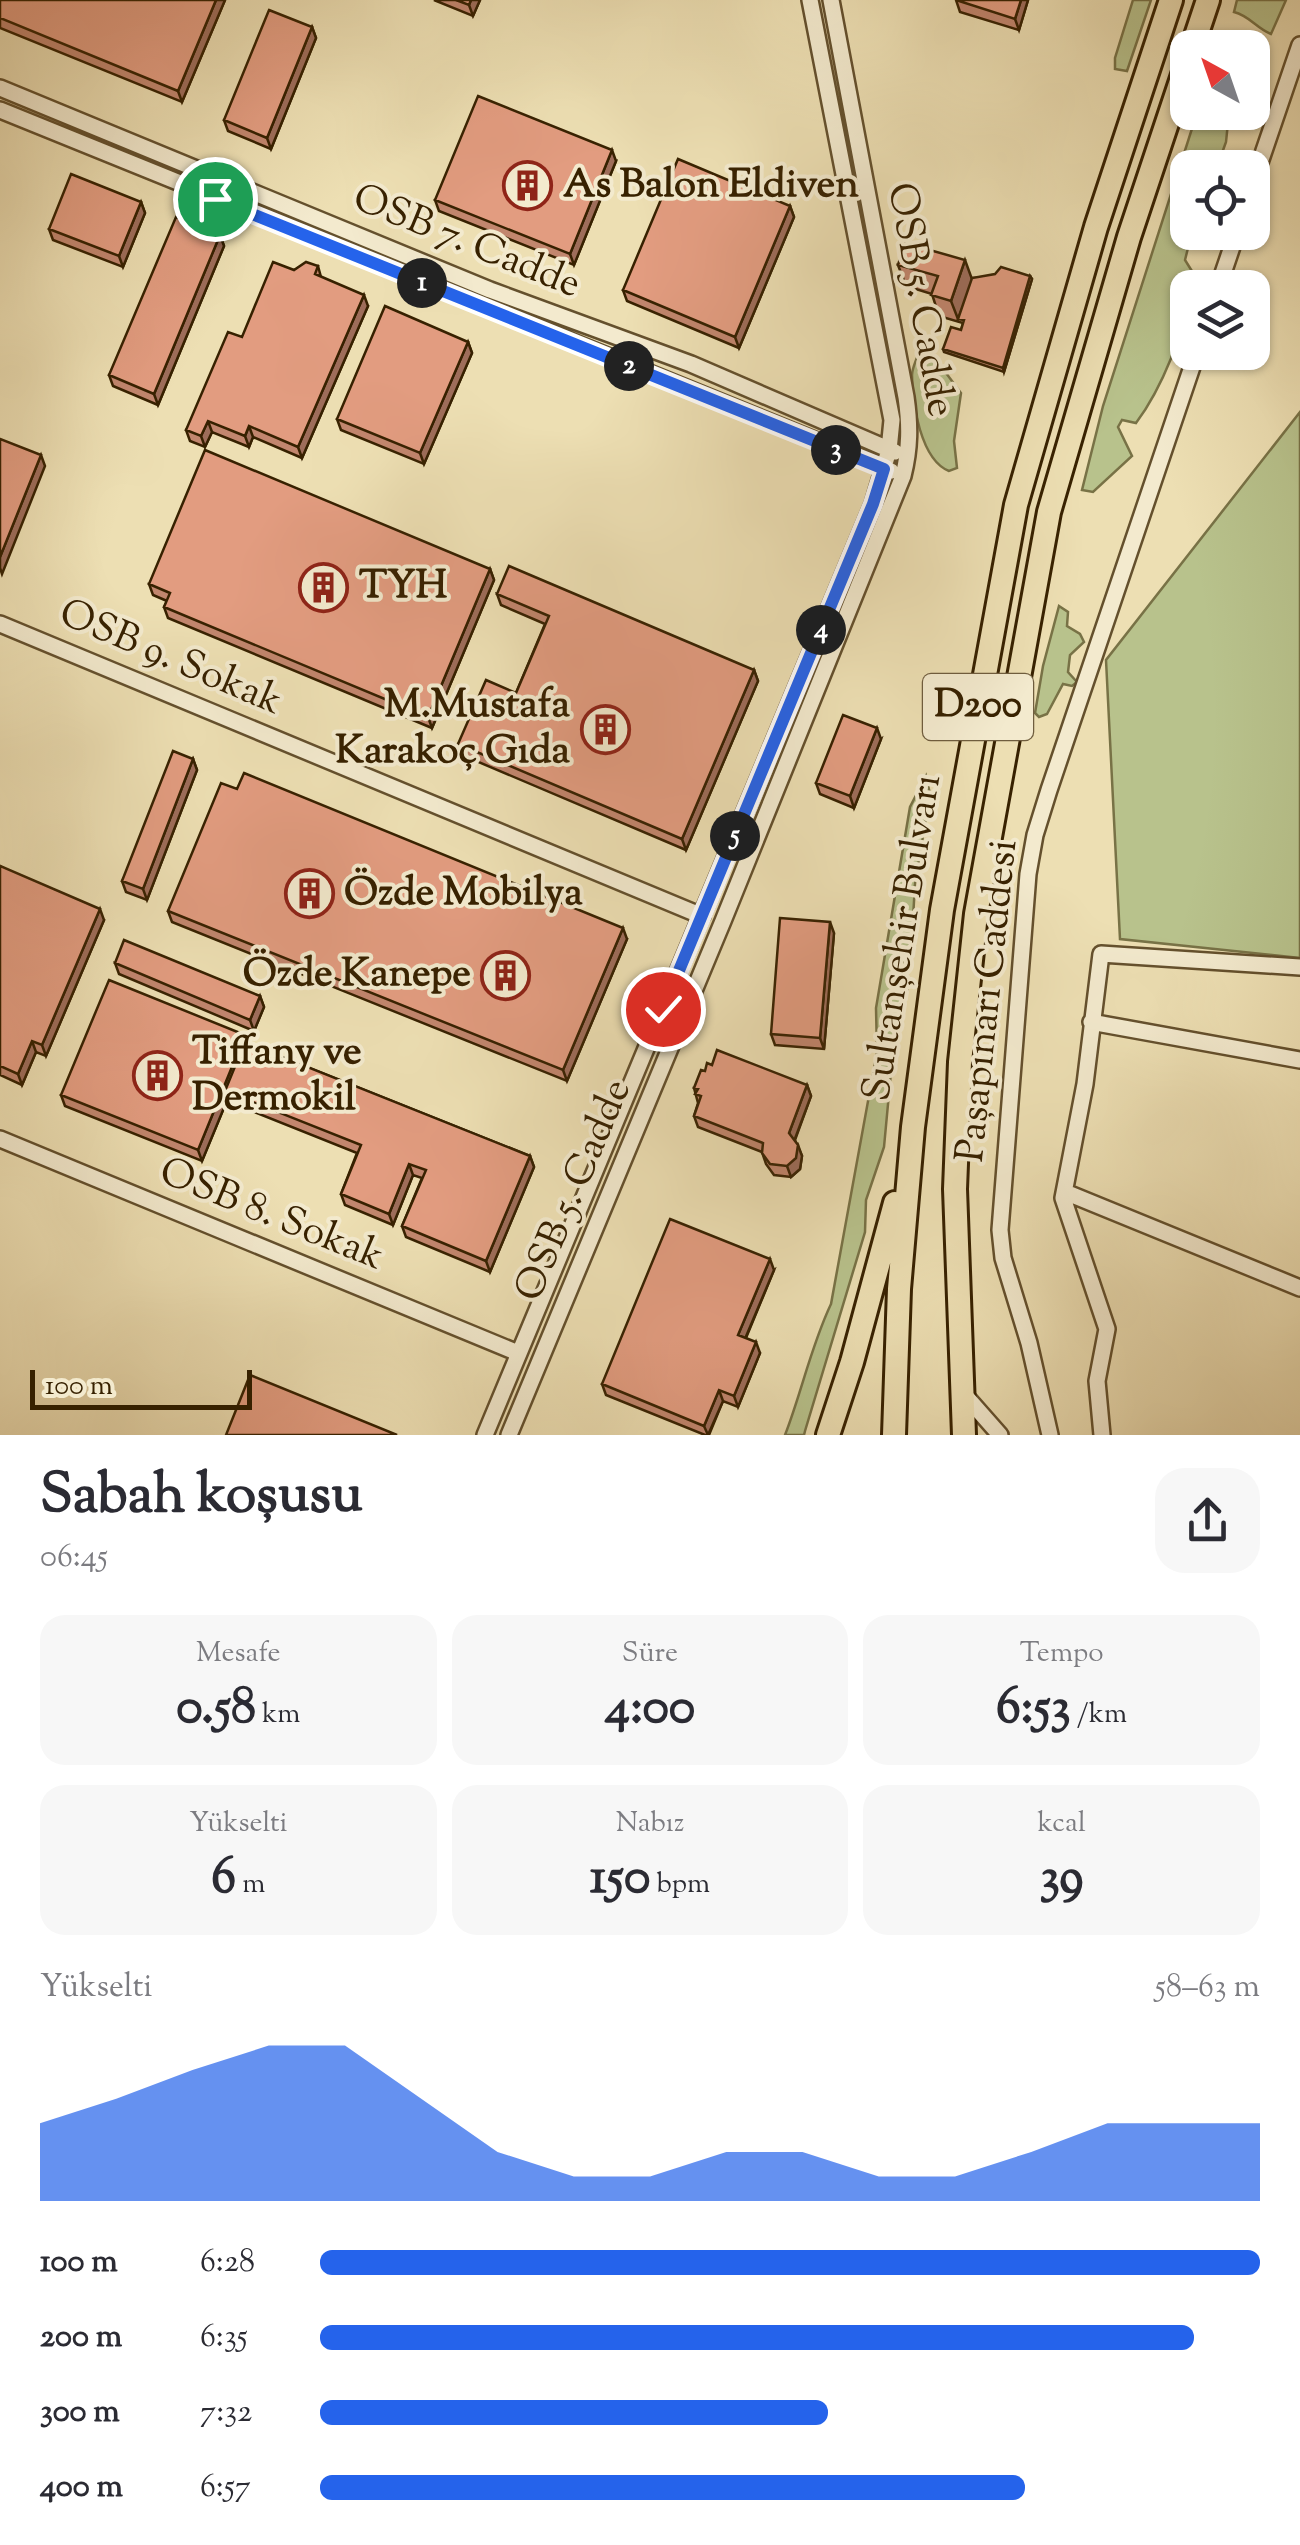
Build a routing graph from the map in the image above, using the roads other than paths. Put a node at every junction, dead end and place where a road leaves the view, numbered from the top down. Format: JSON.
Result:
{"nodes":[{"id":1,"x":810,"y":0,"type":"edge"},
{"id":2,"x":831,"y":0,"type":"edge"},
{"id":3,"x":1171,"y":0,"type":"edge"},
{"id":4,"x":1208,"y":0,"type":"edge"},
{"id":5,"x":1198,"y":30,"type":"edge"},
{"id":6,"x":1300,"y":45,"type":"edge"},
{"id":7,"x":0,"y":88,"type":"edge"},
{"id":8,"x":0,"y":110,"type":"edge"},
{"id":9,"x":1170,"y":113,"type":"edge"},
{"id":10,"x":1264,"y":150,"type":"edge"},
{"id":11,"x":1190,"y":370,"type":"edge"},
{"id":12,"x":889,"y":450,"type":"junction"},
{"id":13,"x":908,"y":457,"type":"junction"},
{"id":14,"x":884,"y":469,"type":"junction"},
{"id":15,"x":903,"y":476,"type":"junction"},
{"id":16,"x":0,"y":624,"type":"edge"},
{"id":17,"x":702,"y":916,"type":"junction"},
{"id":18,"x":1300,"y":967,"type":"edge"},
{"id":19,"x":1091,"y":1022,"type":"junction"},
{"id":20,"x":1300,"y":1060,"type":"edge"},
{"id":21,"x":913,"y":1126,"type":"junction"},
{"id":22,"x":0,"y":1139,"type":"edge"},
{"id":23,"x":1065,"y":1192,"type":"junction"},
{"id":24,"x":1300,"y":1288,"type":"edge"},
{"id":25,"x":518,"y":1353,"type":"junction"},
{"id":26,"x":962,"y":1392,"type":"junction"},
{"id":27,"x":485,"y":1435,"type":"edge"},
{"id":28,"x":509,"y":1435,"type":"edge"},
{"id":29,"x":828,"y":1435,"type":"edge"},
{"id":30,"x":894,"y":1435,"type":"edge"},
{"id":31,"x":964,"y":1435,"type":"edge"},
{"id":32,"x":1000,"y":1435,"type":"edge"},
{"id":33,"x":1050,"y":1435,"type":"edge"},
{"id":34,"x":1102,"y":1435,"type":"edge"}],
"edges":[{"from":1,"to":12,"type":"street"},
{"from":2,"to":13,"type":"street","name":"OSB 5. Cadde"},
{"from":3,"to":21,"type":"highway","name":"Sultanşehir Bulvarı","number":"D200"},
{"from":4,"to":5,"type":"highway"},
{"from":6,"to":10,"type":"street"},
{"from":7,"to":12,"type":"street","name":"OSB 7. Cadde"},
{"from":8,"to":14,"type":"street","name":"OSB 7. Cadde"},
{"from":9,"to":26,"type":"highway","name":"Sultanşehir Bulvarı","number":"D200"},
{"from":11,"to":33,"type":"street","name":"Paşapınarı Caddesi"},
{"from":12,"to":13,"type":"street","name":"OSB 7. Cadde"},
{"from":12,"to":14,"type":"street"},
{"from":13,"to":15,"type":"street","name":"OSB 5. Cadde"},
{"from":14,"to":15,"type":"street","name":"OSB 7. Cadde"},
{"from":14,"to":17,"type":"street"},
{"from":15,"to":28,"type":"street","name":"OSB 5. Cadde"},
{"from":16,"to":17,"type":"street","name":"OSB 9. Sokak"},
{"from":17,"to":25,"type":"street"},
{"from":18,"to":19,"type":"street"},
{"from":19,"to":20,"type":"street"},
{"from":19,"to":23,"type":"street"},
{"from":21,"to":29,"type":"highway"},
{"from":21,"to":30,"type":"highway","name":"Sultanşehir Bulvarı","number":"D200"},
{"from":22,"to":25,"type":"street","name":"OSB 8. Sokak"},
{"from":23,"to":24,"type":"street"},
{"from":23,"to":34,"type":"street"},
{"from":25,"to":27,"type":"street"},
{"from":26,"to":31,"type":"highway","name":"Sultanşehir Bulvarı","number":"D200"},
{"from":26,"to":32,"type":"street"}]}
